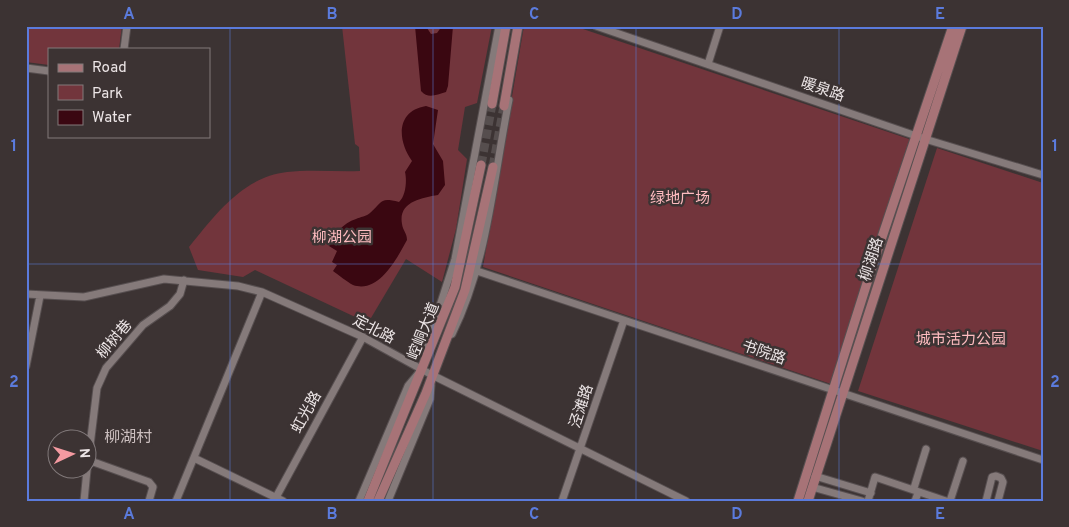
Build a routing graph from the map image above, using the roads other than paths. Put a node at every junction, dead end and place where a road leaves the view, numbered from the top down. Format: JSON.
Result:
{"nodes":[{"id":1,"x":126,"y":26,"type":"edge"},
{"id":2,"x":499,"y":26,"type":"edge"},
{"id":3,"x":506,"y":26,"type":"edge"},
{"id":4,"x":518,"y":26,"type":"edge"},
{"id":5,"x":522,"y":26,"type":"edge"},
{"id":6,"x":596,"y":26,"type":"edge"},
{"id":7,"x":720,"y":26,"type":"edge"},
{"id":8,"x":953,"y":26,"type":"edge"},
{"id":9,"x":962,"y":26,"type":"edge"},
{"id":10,"x":124,"y":48,"type":"edge"},
{"id":11,"x":708,"y":64,"type":"junction"},
{"id":12,"x":26,"y":68,"type":"edge"},
{"id":13,"x":48,"y":71,"type":"edge"},
{"id":14,"x":492,"y":104,"type":"tunnel mouth"},
{"id":15,"x":504,"y":106,"type":"tunnel mouth"},
{"id":16,"x":921,"y":137,"type":"junction"},
{"id":17,"x":481,"y":164,"type":"tunnel mouth"},
{"id":18,"x":493,"y":167,"type":"tunnel mouth"},
{"id":19,"x":1043,"y":175,"type":"edge"},
{"id":20,"x":477,"y":271,"type":"junction"},
{"id":21,"x":184,"y":280,"type":"junction"},
{"id":22,"x":262,"y":292,"type":"junction"},
{"id":23,"x":26,"y":294,"type":"edge"},
{"id":24,"x":40,"y":296,"type":"junction"},
{"id":25,"x":624,"y":320,"type":"junction"},
{"id":26,"x":363,"y":337,"type":"junction"},
{"id":27,"x":26,"y":366,"type":"edge"},
{"id":28,"x":422,"y":370,"type":"junction"},
{"id":29,"x":432,"y":375,"type":"junction"},
{"id":30,"x":837,"y":391,"type":"junction"},
{"id":31,"x":92,"y":430,"type":"edge"},
{"id":32,"x":581,"y":448,"type":"junction"},
{"id":33,"x":926,"y":449,"type":"dead end"},
{"id":34,"x":194,"y":458,"type":"junction"},
{"id":35,"x":1043,"y":460,"type":"edge"},
{"id":36,"x":963,"y":461,"type":"dead end"},
{"id":37,"x":98,"y":464,"type":"edge"},
{"id":38,"x":815,"y":476,"type":"junction"},
{"id":39,"x":85,"y":480,"type":"edge"},
{"id":40,"x":812,"y":488,"type":"junction"},
{"id":41,"x":916,"y":490,"type":"junction"},
{"id":42,"x":871,"y":493,"type":"junction"},
{"id":43,"x":278,"y":500,"type":"edge"},
{"id":44,"x":84,"y":501,"type":"edge"},
{"id":45,"x":148,"y":501,"type":"edge"},
{"id":46,"x":176,"y":501,"type":"edge"},
{"id":47,"x":359,"y":501,"type":"edge"},
{"id":48,"x":368,"y":501,"type":"edge"},
{"id":49,"x":378,"y":501,"type":"edge"},
{"id":50,"x":388,"y":501,"type":"edge"},
{"id":51,"x":562,"y":501,"type":"edge"},
{"id":52,"x":686,"y":501,"type":"edge"},
{"id":53,"x":798,"y":501,"type":"edge"},
{"id":54,"x":808,"y":501,"type":"edge"},
{"id":55,"x":862,"y":501,"type":"edge"},
{"id":56,"x":868,"y":501,"type":"edge"},
{"id":57,"x":915,"y":501,"type":"edge"},
{"id":58,"x":948,"y":501,"type":"edge"},
{"id":59,"x":986,"y":501,"type":"edge"},
{"id":60,"x":998,"y":501,"type":"edge"}],
"edges":[{"from":1,"to":10,"type":"street"},
{"from":2,"to":28,"type":"street"},
{"from":3,"to":14,"type":"main road"},
{"from":4,"to":15,"type":"main road"},
{"from":5,"to":20,"type":"street"},
{"from":6,"to":11,"type":"street","name":"暖泉路"},
{"from":7,"to":11,"type":"street"},
{"from":8,"to":16,"type":"main road","name":"柳湖路"},
{"from":9,"to":16,"type":"main road","name":"柳湖路"},
{"from":11,"to":16,"type":"street","name":"暖泉路"},
{"from":12,"to":13,"type":"street"},
{"from":16,"to":19,"type":"street","name":"暖泉路"},
{"from":16,"to":30,"type":"main road","name":"柳湖路"},
{"from":17,"to":28,"type":"main road","name":"崆峒大道"},
{"from":18,"to":29,"type":"main road","name":"崆峒大道"},
{"from":20,"to":25,"type":"street","name":"书院路"},
{"from":20,"to":29,"type":"street"},
{"from":21,"to":22,"type":"street","name":"定北路"},
{"from":21,"to":24,"type":"street","name":"定北路"},
{"from":21,"to":31,"type":"street","name":"柳树巷"},
{"from":22,"to":26,"type":"street","name":"定北路"},
{"from":22,"to":34,"type":"street"},
{"from":23,"to":24,"type":"street","name":"定北路"},
{"from":24,"to":27,"type":"street"},
{"from":25,"to":30,"type":"street","name":"书院路"},
{"from":25,"to":32,"type":"street","name":"泾滩路"},
{"from":26,"to":28,"type":"street","name":"定北路"},
{"from":26,"to":43,"type":"street","name":"虹光路"},
{"from":28,"to":29,"type":"street","name":"定北路"},
{"from":28,"to":47,"type":"street"},
{"from":28,"to":48,"type":"main road","name":"崆峒大道"},
{"from":29,"to":32,"type":"street","name":"定北路"},
{"from":29,"to":49,"type":"main road","name":"崆峒大道"},
{"from":29,"to":50,"type":"street"},
{"from":30,"to":35,"type":"street","name":"书院路"},
{"from":30,"to":38,"type":"main road","name":"柳湖路"},
{"from":30,"to":53,"type":"main road","name":"柳湖路"},
{"from":32,"to":51,"type":"street","name":"泾滩路"},
{"from":32,"to":52,"type":"street","name":"定北路"},
{"from":33,"to":41,"type":"street"},
{"from":34,"to":43,"type":"street"},
{"from":34,"to":46,"type":"street"},
{"from":36,"to":58,"type":"street"},
{"from":37,"to":45,"type":"street","name":"柳树巷"},
{"from":38,"to":40,"type":"main road","name":"柳湖路"},
{"from":38,"to":42,"type":"street"},
{"from":39,"to":44,"type":"street"},
{"from":40,"to":54,"type":"main road","name":"柳湖路"},
{"from":40,"to":55,"type":"street"},
{"from":41,"to":42,"type":"street"},
{"from":41,"to":57,"type":"street"},
{"from":41,"to":58,"type":"street"},
{"from":42,"to":56,"type":"street"},
{"from":59,"to":60,"type":"street"}]}
